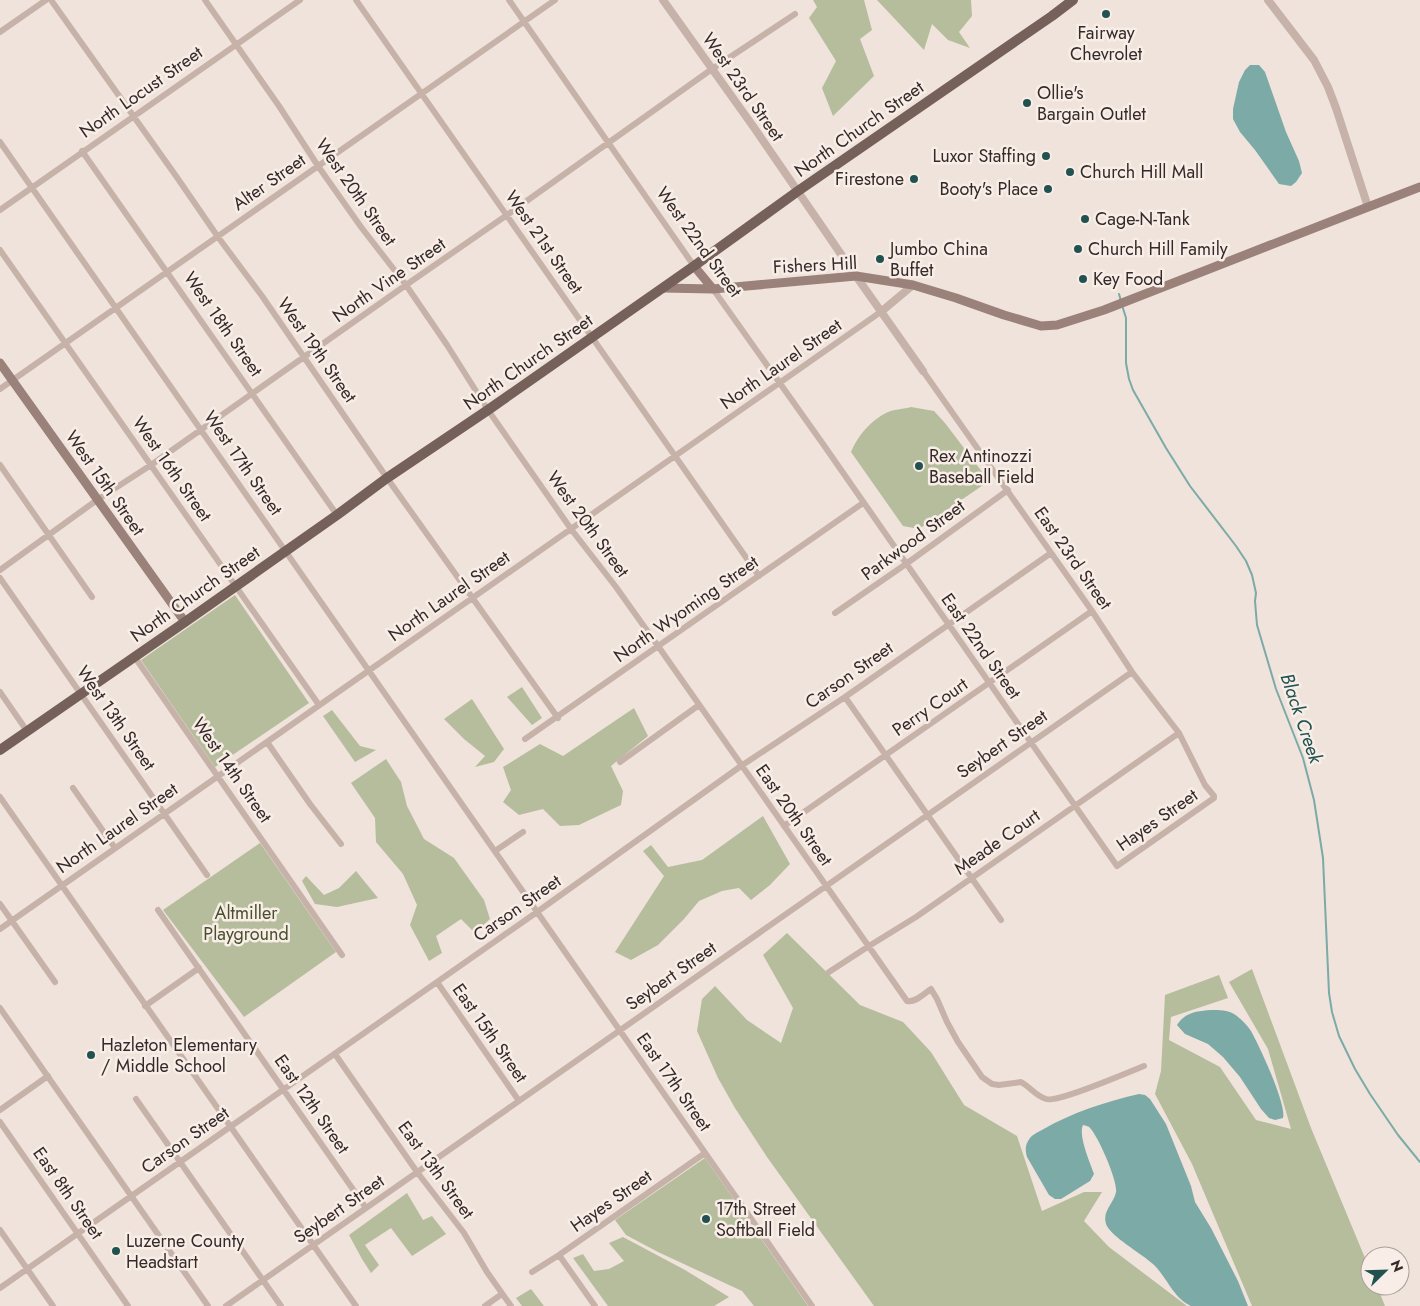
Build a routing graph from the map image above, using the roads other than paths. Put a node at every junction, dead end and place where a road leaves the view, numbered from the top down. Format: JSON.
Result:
{"nodes":[{"id":1,"x":46,"y":0,"type":"edge"},
{"id":2,"x":51,"y":0,"type":"edge"},
{"id":3,"x":205,"y":0,"type":"edge"},
{"id":4,"x":300,"y":0,"type":"edge"},
{"id":5,"x":356,"y":0,"type":"edge"},
{"id":6,"x":509,"y":0,"type":"edge"},
{"id":7,"x":555,"y":0,"type":"edge"},
{"id":8,"x":663,"y":0,"type":"edge"},
{"id":9,"x":1268,"y":0,"type":"edge"},
{"id":10,"x":1069,"y":3,"type":"edge"},
{"id":11,"x":795,"y":14,"type":"dead end"},
{"id":12,"x":524,"y":22,"type":"junction"},
{"id":13,"x":0,"y":32,"type":"edge"},
{"id":14,"x":236,"y":45,"type":"junction"},
{"id":15,"x":712,"y":69,"type":"junction"},
{"id":16,"x":422,"y":93,"type":"junction"},
{"id":17,"x":134,"y":116,"type":"junction"},
{"id":18,"x":0,"y":142,"type":"edge"},
{"id":19,"x":609,"y":142,"type":"junction"},
{"id":20,"x":82,"y":151,"type":"junction"},
{"id":21,"x":318,"y":166,"type":"junction"},
{"id":22,"x":31,"y":188,"type":"junction"},
{"id":23,"x":1420,"y":188,"type":"edge"},
{"id":24,"x":798,"y":191,"type":"junction"},
{"id":25,"x":1368,"y":206,"type":"junction"},
{"id":26,"x":0,"y":210,"type":"edge"},
{"id":27,"x":507,"y":216,"type":"junction"},
{"id":28,"x":218,"y":237,"type":"junction"},
{"id":29,"x":0,"y":250,"type":"edge"},
{"id":30,"x":694,"y":266,"type":"junction"},
{"id":31,"x":167,"y":271,"type":"junction"},
{"id":32,"x":856,"y":276,"type":"junction"},
{"id":33,"x":406,"y":285,"type":"junction"},
{"id":34,"x":913,"y":285,"type":"junction"},
{"id":35,"x":663,"y":288,"type":"junction"},
{"id":36,"x":712,"y":289,"type":"junction"},
{"id":37,"x":116,"y":307,"type":"junction"},
{"id":38,"x":882,"y":311,"type":"junction"},
{"id":39,"x":592,"y":337,"type":"junction"},
{"id":40,"x":66,"y":342,"type":"junction"},
{"id":41,"x":303,"y":358,"type":"junction"},
{"id":42,"x":0,"y":363,"type":"edge"},
{"id":43,"x":923,"y":371,"type":"joint"},
{"id":44,"x":13,"y":380,"type":"junction"},
{"id":45,"x":780,"y":383,"type":"junction"},
{"id":46,"x":0,"y":389,"type":"edge"},
{"id":47,"x":253,"y":394,"type":"junction"},
{"id":48,"x":488,"y":410,"type":"junction"},
{"id":49,"x":201,"y":430,"type":"junction"},
{"id":50,"x":675,"y":456,"type":"junction"},
{"id":51,"x":0,"y":465,"type":"edge"},
{"id":52,"x":151,"y":465,"type":"junction"},
{"id":53,"x":387,"y":478,"type":"junction"},
{"id":54,"x":1008,"y":490,"type":"junction"},
{"id":55,"x":97,"y":500,"type":"junction"},
{"id":56,"x":863,"y":503,"type":"junction"},
{"id":57,"x":337,"y":515,"type":"junction"},
{"id":58,"x":571,"y":529,"type":"junction"},
{"id":59,"x":49,"y":536,"type":"junction"},
{"id":60,"x":285,"y":551,"type":"junction"},
{"id":61,"x":1051,"y":552,"type":"junction"},
{"id":62,"x":906,"y":564,"type":"junction"},
{"id":63,"x":0,"y":570,"type":"edge"},
{"id":64,"x":759,"y":576,"type":"junction"},
{"id":65,"x":0,"y":578,"type":"edge"},
{"id":66,"x":236,"y":586,"type":"junction"},
{"id":67,"x":92,"y":597,"type":"dead end"},
{"id":68,"x":472,"y":598,"type":"junction"},
{"id":69,"x":1092,"y":611,"type":"junction"},
{"id":70,"x":835,"y":613,"type":"dead end"},
{"id":71,"x":185,"y":622,"type":"junction"},
{"id":72,"x":948,"y":625,"type":"junction"},
{"id":73,"x":658,"y":646,"type":"junction"},
{"id":74,"x":134,"y":656,"type":"junction"},
{"id":75,"x":369,"y":670,"type":"junction"},
{"id":76,"x":1132,"y":672,"type":"junction"},
{"id":77,"x":989,"y":684,"type":"junction"},
{"id":78,"x":0,"y":692,"type":"edge"},
{"id":79,"x":80,"y":694,"type":"junction"},
{"id":80,"x":845,"y":697,"type":"junction"},
{"id":81,"x":319,"y":705,"type":"junction"},
{"id":82,"x":699,"y":705,"type":"junction"},
{"id":83,"x":558,"y":718,"type":"junction"},
{"id":84,"x":27,"y":731,"type":"junction"},
{"id":85,"x":1179,"y":733,"type":"junction"},
{"id":86,"x":526,"y":740,"type":"dead end"},
{"id":87,"x":266,"y":742,"type":"junction"},
{"id":88,"x":1030,"y":743,"type":"junction"},
{"id":89,"x":0,"y":750,"type":"edge"},
{"id":90,"x":886,"y":756,"type":"junction"},
{"id":91,"x":620,"y":762,"type":"dead end"},
{"id":92,"x":742,"y":766,"type":"junction"},
{"id":93,"x":218,"y":776,"type":"junction"},
{"id":94,"x":73,"y":788,"type":"dead end"},
{"id":95,"x":0,"y":797,"type":"edge"},
{"id":96,"x":1214,"y":798,"type":"joint"},
{"id":97,"x":460,"y":802,"type":"joint"},
{"id":98,"x":1075,"y":806,"type":"junction"},
{"id":99,"x":164,"y":814,"type":"junction"},
{"id":100,"x":927,"y":815,"type":"junction"},
{"id":101,"x":784,"y":826,"type":"junction"},
{"id":102,"x":522,"y":832,"type":"dead end"},
{"id":103,"x":341,"y":844,"type":"dead end"},
{"id":104,"x":115,"y":848,"type":"junction"},
{"id":105,"x":495,"y":851,"type":"junction"},
{"id":106,"x":207,"y":875,"type":"dead end"},
{"id":107,"x":971,"y":878,"type":"junction"},
{"id":108,"x":62,"y":886,"type":"junction"},
{"id":109,"x":826,"y":886,"type":"junction"},
{"id":110,"x":0,"y":904,"type":"edge"},
{"id":111,"x":158,"y":910,"type":"dead end"},
{"id":112,"x":538,"y":912,"type":"junction"},
{"id":113,"x":12,"y":920,"type":"junction"},
{"id":114,"x":1000,"y":920,"type":"dead end"},
{"id":115,"x":0,"y":929,"type":"edge"},
{"id":116,"x":869,"y":946,"type":"junction"},
{"id":117,"x":342,"y":955,"type":"dead end"},
{"id":118,"x":199,"y":968,"type":"junction"},
{"id":119,"x":830,"y":972,"type":"dead end"},
{"id":120,"x":55,"y":982,"type":"dead end"},
{"id":121,"x":437,"y":982,"type":"junction"},
{"id":122,"x":146,"y":1006,"type":"junction"},
{"id":123,"x":0,"y":1008,"type":"edge"},
{"id":124,"x":620,"y":1030,"type":"junction"},
{"id":125,"x":335,"y":1054,"type":"junction"},
{"id":126,"x":1144,"y":1066,"type":"dead end"},
{"id":127,"x":48,"y":1076,"type":"junction"},
{"id":128,"x":284,"y":1090,"type":"junction"},
{"id":129,"x":136,"y":1099,"type":"dead end"},
{"id":130,"x":519,"y":1101,"type":"junction"},
{"id":131,"x":0,"y":1110,"type":"edge"},
{"id":132,"x":0,"y":1122,"type":"edge"},
{"id":133,"x":230,"y":1127,"type":"junction"},
{"id":134,"x":705,"y":1153,"type":"junction"},
{"id":135,"x":180,"y":1162,"type":"junction"},
{"id":136,"x":417,"y":1172,"type":"junction"},
{"id":137,"x":131,"y":1196,"type":"junction"},
{"id":138,"x":366,"y":1208,"type":"junction"},
{"id":139,"x":0,"y":1230,"type":"edge"},
{"id":140,"x":78,"y":1234,"type":"junction"},
{"id":141,"x":313,"y":1245,"type":"junction"},
{"id":142,"x":559,"y":1255,"type":"junction"},
{"id":143,"x":28,"y":1269,"type":"junction"},
{"id":144,"x":532,"y":1272,"type":"dead end"},
{"id":145,"x":263,"y":1280,"type":"junction"},
{"id":146,"x":0,"y":1288,"type":"edge"},
{"id":147,"x":502,"y":1294,"type":"junction"},
{"id":148,"x":53,"y":1306,"type":"edge"},
{"id":149,"x":128,"y":1306,"type":"edge"},
{"id":150,"x":208,"y":1306,"type":"edge"},
{"id":151,"x":226,"y":1306,"type":"edge"},
{"id":152,"x":281,"y":1306,"type":"edge"},
{"id":153,"x":356,"y":1306,"type":"edge"},
{"id":154,"x":485,"y":1306,"type":"edge"},
{"id":155,"x":511,"y":1306,"type":"edge"},
{"id":156,"x":595,"y":1306,"type":"edge"},
{"id":157,"x":812,"y":1306,"type":"edge"}],
"edges":[{"from":1,"to":13,"type":"street"},
{"from":2,"to":17,"type":"street","name":"West 19th Street"},
{"from":3,"to":14,"type":"street","name":"West 20th Street"},
{"from":4,"to":14,"type":"street","name":"North Locust Street"},
{"from":5,"to":16,"type":"street","name":"West 21st Street"},
{"from":6,"to":12,"type":"street","name":"West 22nd Street"},
{"from":7,"to":12,"type":"street","name":"Alter Street"},
{"from":8,"to":15,"type":"street","name":"West 23rd Street"},
{"from":9,"to":25,"type":"street"},
{"from":10,"to":24,"type":"main road","name":"North Church Street"},
{"from":11,"to":15,"type":"street","name":"North Vine Street"},
{"from":12,"to":16,"type":"street","name":"Alter Street"},
{"from":12,"to":19,"type":"street","name":"West 22nd Street"},
{"from":14,"to":17,"type":"street","name":"North Locust Street"},
{"from":14,"to":21,"type":"street","name":"West 20th Street"},
{"from":15,"to":19,"type":"street","name":"North Vine Street"},
{"from":15,"to":24,"type":"street","name":"West 23rd Street"},
{"from":16,"to":21,"type":"street","name":"Alter Street"},
{"from":16,"to":27,"type":"street","name":"West 21st Street"},
{"from":17,"to":20,"type":"street","name":"North Locust Street"},
{"from":17,"to":28,"type":"street","name":"West 19th Street"},
{"from":18,"to":22,"type":"street","name":"West 17th Street"},
{"from":19,"to":27,"type":"street","name":"North Vine Street"},
{"from":19,"to":30,"type":"street","name":"West 22nd Street"},
{"from":20,"to":22,"type":"street","name":"North Locust Street"},
{"from":20,"to":31,"type":"street","name":"West 18th Street"},
{"from":21,"to":28,"type":"street","name":"Alter Street"},
{"from":21,"to":33,"type":"street","name":"West 20th Street"},
{"from":22,"to":26,"type":"street","name":"North Locust Street"},
{"from":22,"to":37,"type":"street","name":"West 17th Street"},
{"from":23,"to":25,"type":"main road","name":"Fishers Hill"},
{"from":24,"to":30,"type":"main road","name":"North Church Street"},
{"from":24,"to":32,"type":"street","name":"East 23rd Street"},
{"from":25,"to":34,"type":"main road","name":"Fishers Hill"},
{"from":27,"to":33,"type":"street","name":"North Vine Street"},
{"from":27,"to":39,"type":"street","name":"West 21st Street"},
{"from":28,"to":31,"type":"street","name":"Alter Street"},
{"from":28,"to":41,"type":"street","name":"West 19th Street"},
{"from":29,"to":40,"type":"street","name":"West 16th Street"},
{"from":30,"to":35,"type":"main road","name":"North Church Street"},
{"from":30,"to":36,"type":"main road","name":"West 22nd Street"},
{"from":31,"to":37,"type":"street","name":"Alter Street"},
{"from":31,"to":47,"type":"street","name":"West 18th Street"},
{"from":32,"to":34,"type":"main road","name":"Fishers Hill"},
{"from":32,"to":36,"type":"main road","name":"Fishers Hill"},
{"from":32,"to":38,"type":"street","name":"East 23rd Street"},
{"from":33,"to":41,"type":"street","name":"North Vine Street"},
{"from":33,"to":48,"type":"street","name":"West 20th Street"},
{"from":34,"to":38,"type":"street","name":"North Laurel Street"},
{"from":35,"to":36,"type":"main road","name":"Fishers Hill"},
{"from":35,"to":39,"type":"main road","name":"North Church Street"},
{"from":36,"to":45,"type":"street","name":"West 22nd Street"},
{"from":37,"to":40,"type":"street","name":"Alter Street"},
{"from":37,"to":49,"type":"street","name":"West 17th Street"},
{"from":38,"to":43,"type":"street","name":"East 23rd Street"},
{"from":38,"to":45,"type":"street","name":"North Laurel Street"},
{"from":39,"to":48,"type":"main road","name":"North Church Street"},
{"from":39,"to":50,"type":"street","name":"West 21st Street"},
{"from":40,"to":44,"type":"street","name":"Alter Street"},
{"from":40,"to":52,"type":"street","name":"West 16th Street"},
{"from":41,"to":47,"type":"street","name":"North Vine Street"},
{"from":41,"to":53,"type":"street","name":"West 19th Street"},
{"from":42,"to":44,"type":"main road","name":"West 15th Street"},
{"from":43,"to":54,"type":"street","name":"East 23rd Street"},
{"from":44,"to":46,"type":"street","name":"Alter Street"},
{"from":44,"to":55,"type":"main road","name":"West 15th Street"},
{"from":45,"to":50,"type":"street","name":"North Laurel Street"},
{"from":45,"to":56,"type":"street","name":"West 22nd Street"},
{"from":47,"to":49,"type":"street","name":"North Vine Street"},
{"from":47,"to":57,"type":"street","name":"West 18th Street"},
{"from":48,"to":53,"type":"main road","name":"North Church Street"},
{"from":48,"to":58,"type":"street","name":"West 20th Street"},
{"from":49,"to":52,"type":"street","name":"North Vine Street"},
{"from":49,"to":60,"type":"street","name":"West 17th Street"},
{"from":50,"to":58,"type":"street","name":"North Laurel Street"},
{"from":50,"to":64,"type":"street","name":"West 21st Street"},
{"from":51,"to":59,"type":"street"},
{"from":52,"to":55,"type":"street","name":"North Vine Street"},
{"from":52,"to":66,"type":"street","name":"West 16th Street"},
{"from":53,"to":57,"type":"main road","name":"North Church Street"},
{"from":53,"to":68,"type":"street","name":"West 19th Street"},
{"from":54,"to":61,"type":"street","name":"East 23rd Street"},
{"from":54,"to":62,"type":"street","name":"Parkwood Street"},
{"from":55,"to":59,"type":"street","name":"North Vine Street"},
{"from":55,"to":71,"type":"main road","name":"West 15th Street"},
{"from":56,"to":62,"type":"street","name":"East 22nd Street"},
{"from":56,"to":64,"type":"street","name":"North Wyoming Street"},
{"from":57,"to":60,"type":"main road","name":"North Church Street"},
{"from":58,"to":68,"type":"street","name":"North Laurel Street"},
{"from":58,"to":73,"type":"street","name":"West 20th Street"},
{"from":59,"to":63,"type":"street","name":"North Vine Street"},
{"from":59,"to":67,"type":"street"},
{"from":60,"to":66,"type":"main road","name":"North Church Street"},
{"from":60,"to":75,"type":"street","name":"West 17th Street"},
{"from":61,"to":69,"type":"street","name":"East 23rd Street"},
{"from":61,"to":72,"type":"street","name":"Carson Street"},
{"from":62,"to":70,"type":"street","name":"Parkwood Street"},
{"from":62,"to":72,"type":"street","name":"East 22nd Street"},
{"from":64,"to":73,"type":"street","name":"North Wyoming Street"},
{"from":65,"to":79,"type":"street","name":"West 13th Street"},
{"from":66,"to":71,"type":"main road","name":"North Church Street"},
{"from":66,"to":81,"type":"street","name":"West 16th Street"},
{"from":68,"to":75,"type":"street","name":"North Laurel Street"},
{"from":68,"to":83,"type":"street","name":"West 19th Street"},
{"from":69,"to":76,"type":"street","name":"East 23rd Street"},
{"from":69,"to":77,"type":"street","name":"Perry Court"},
{"from":71,"to":74,"type":"main road","name":"North Church Street"},
{"from":72,"to":77,"type":"street","name":"East 22nd Street"},
{"from":72,"to":80,"type":"street","name":"Carson Street"},
{"from":73,"to":82,"type":"street","name":"East 20th Street"},
{"from":73,"to":83,"type":"street","name":"North Wyoming Street"},
{"from":74,"to":79,"type":"main road","name":"North Church Street"},
{"from":74,"to":93,"type":"street","name":"West 14th Street"},
{"from":75,"to":81,"type":"street","name":"North Laurel Street"},
{"from":75,"to":97,"type":"street","name":"West 17th Street"},
{"from":76,"to":85,"type":"street","name":"East 23rd Street"},
{"from":76,"to":88,"type":"street","name":"Seybert Street"},
{"from":77,"to":88,"type":"street","name":"East 22nd Street"},
{"from":77,"to":90,"type":"street","name":"Perry Court"},
{"from":78,"to":84,"type":"street"},
{"from":79,"to":84,"type":"main road","name":"North Church Street"},
{"from":79,"to":99,"type":"street","name":"West 13th Street"},
{"from":80,"to":90,"type":"street"},
{"from":80,"to":92,"type":"street","name":"Carson Street"},
{"from":81,"to":87,"type":"street","name":"North Laurel Street"},
{"from":82,"to":91,"type":"street"},
{"from":82,"to":92,"type":"street","name":"East 20th Street"},
{"from":83,"to":86,"type":"street","name":"North Wyoming Street"},
{"from":84,"to":89,"type":"main road","name":"North Church Street"},
{"from":85,"to":96,"type":"street","name":"East 23rd Street"},
{"from":85,"to":98,"type":"street","name":"Meade Court"},
{"from":87,"to":93,"type":"street","name":"North Laurel Street"},
{"from":87,"to":103,"type":"street"},
{"from":88,"to":98,"type":"street","name":"East 22nd Street"},
{"from":88,"to":100,"type":"street","name":"Seybert Street"},
{"from":90,"to":100,"type":"street"},
{"from":90,"to":101,"type":"street","name":"Perry Court"},
{"from":92,"to":101,"type":"street","name":"East 20th Street"},
{"from":92,"to":112,"type":"street","name":"Carson Street"},
{"from":93,"to":99,"type":"street","name":"North Laurel Street"},
{"from":93,"to":117,"type":"street","name":"West 14th Street"},
{"from":94,"to":104,"type":"street"},
{"from":95,"to":108,"type":"street"},
{"from":96,"to":98,"type":"street","name":"Hayes Street"},
{"from":97,"to":105,"type":"street","name":"East 17th Street"},
{"from":98,"to":107,"type":"street","name":"Meade Court"},
{"from":99,"to":104,"type":"street","name":"North Laurel Street"},
{"from":99,"to":106,"type":"street","name":"West 13th Street"},
{"from":100,"to":107,"type":"street"},
{"from":100,"to":109,"type":"street","name":"Seybert Street"},
{"from":101,"to":109,"type":"street","name":"East 20th Street"},
{"from":102,"to":105,"type":"street"},
{"from":104,"to":108,"type":"street","name":"North Laurel Street"},
{"from":105,"to":112,"type":"street","name":"East 17th Street"},
{"from":107,"to":114,"type":"street"},
{"from":107,"to":116,"type":"street","name":"Meade Court"},
{"from":108,"to":113,"type":"street","name":"North Laurel Street"},
{"from":108,"to":122,"type":"street"},
{"from":109,"to":116,"type":"street","name":"East 20th Street"},
{"from":109,"to":124,"type":"street","name":"Seybert Street"},
{"from":110,"to":113,"type":"street"},
{"from":111,"to":118,"type":"street","name":"East 12th Street"},
{"from":112,"to":121,"type":"street","name":"Carson Street"},
{"from":112,"to":124,"type":"street","name":"East 17th Street"},
{"from":113,"to":115,"type":"street","name":"North Laurel Street"},
{"from":113,"to":120,"type":"street"},
{"from":116,"to":119,"type":"street","name":"Meade Court"},
{"from":116,"to":126,"type":"street","name":"East 20th Street"},
{"from":118,"to":122,"type":"street"},
{"from":118,"to":128,"type":"street","name":"East 12th Street"},
{"from":121,"to":125,"type":"street","name":"Carson Street"},
{"from":121,"to":130,"type":"street","name":"East 15th Street"},
{"from":122,"to":133,"type":"street"},
{"from":123,"to":127,"type":"street"},
{"from":124,"to":130,"type":"street","name":"Seybert Street"},
{"from":124,"to":134,"type":"street","name":"East 17th Street"},
{"from":125,"to":128,"type":"street","name":"Carson Street"},
{"from":125,"to":136,"type":"street","name":"East 13th Street"},
{"from":127,"to":131,"type":"street"},
{"from":127,"to":137,"type":"street"},
{"from":128,"to":133,"type":"street","name":"Carson Street"},
{"from":128,"to":138,"type":"street","name":"East 12th Street"},
{"from":129,"to":135,"type":"street"},
{"from":130,"to":136,"type":"street","name":"Seybert Street"},
{"from":132,"to":140,"type":"street","name":"East 8th Street"},
{"from":133,"to":135,"type":"street","name":"Carson Street"},
{"from":133,"to":141,"type":"street"},
{"from":134,"to":142,"type":"street","name":"Hayes Street"},
{"from":134,"to":157,"type":"street","name":"East 17th Street"},
{"from":135,"to":137,"type":"street","name":"Carson Street"},
{"from":135,"to":145,"type":"street"},
{"from":136,"to":138,"type":"street","name":"Seybert Street"},
{"from":136,"to":147,"type":"street","name":"East 13th Street"},
{"from":137,"to":140,"type":"street","name":"Carson Street"},
{"from":137,"to":150,"type":"street"},
{"from":138,"to":141,"type":"street","name":"Seybert Street"},
{"from":139,"to":143,"type":"street"},
{"from":140,"to":143,"type":"street","name":"Carson Street"},
{"from":140,"to":149,"type":"street","name":"East 8th Street"},
{"from":141,"to":145,"type":"street","name":"Seybert Street"},
{"from":141,"to":153,"type":"street"},
{"from":142,"to":144,"type":"street","name":"Hayes Street"},
{"from":142,"to":156,"type":"street"},
{"from":143,"to":146,"type":"street","name":"Carson Street"},
{"from":143,"to":148,"type":"street"},
{"from":145,"to":151,"type":"street","name":"Seybert Street"},
{"from":145,"to":152,"type":"street"},
{"from":147,"to":154,"type":"street"},
{"from":147,"to":155,"type":"street","name":"East 13th Street"}]}
